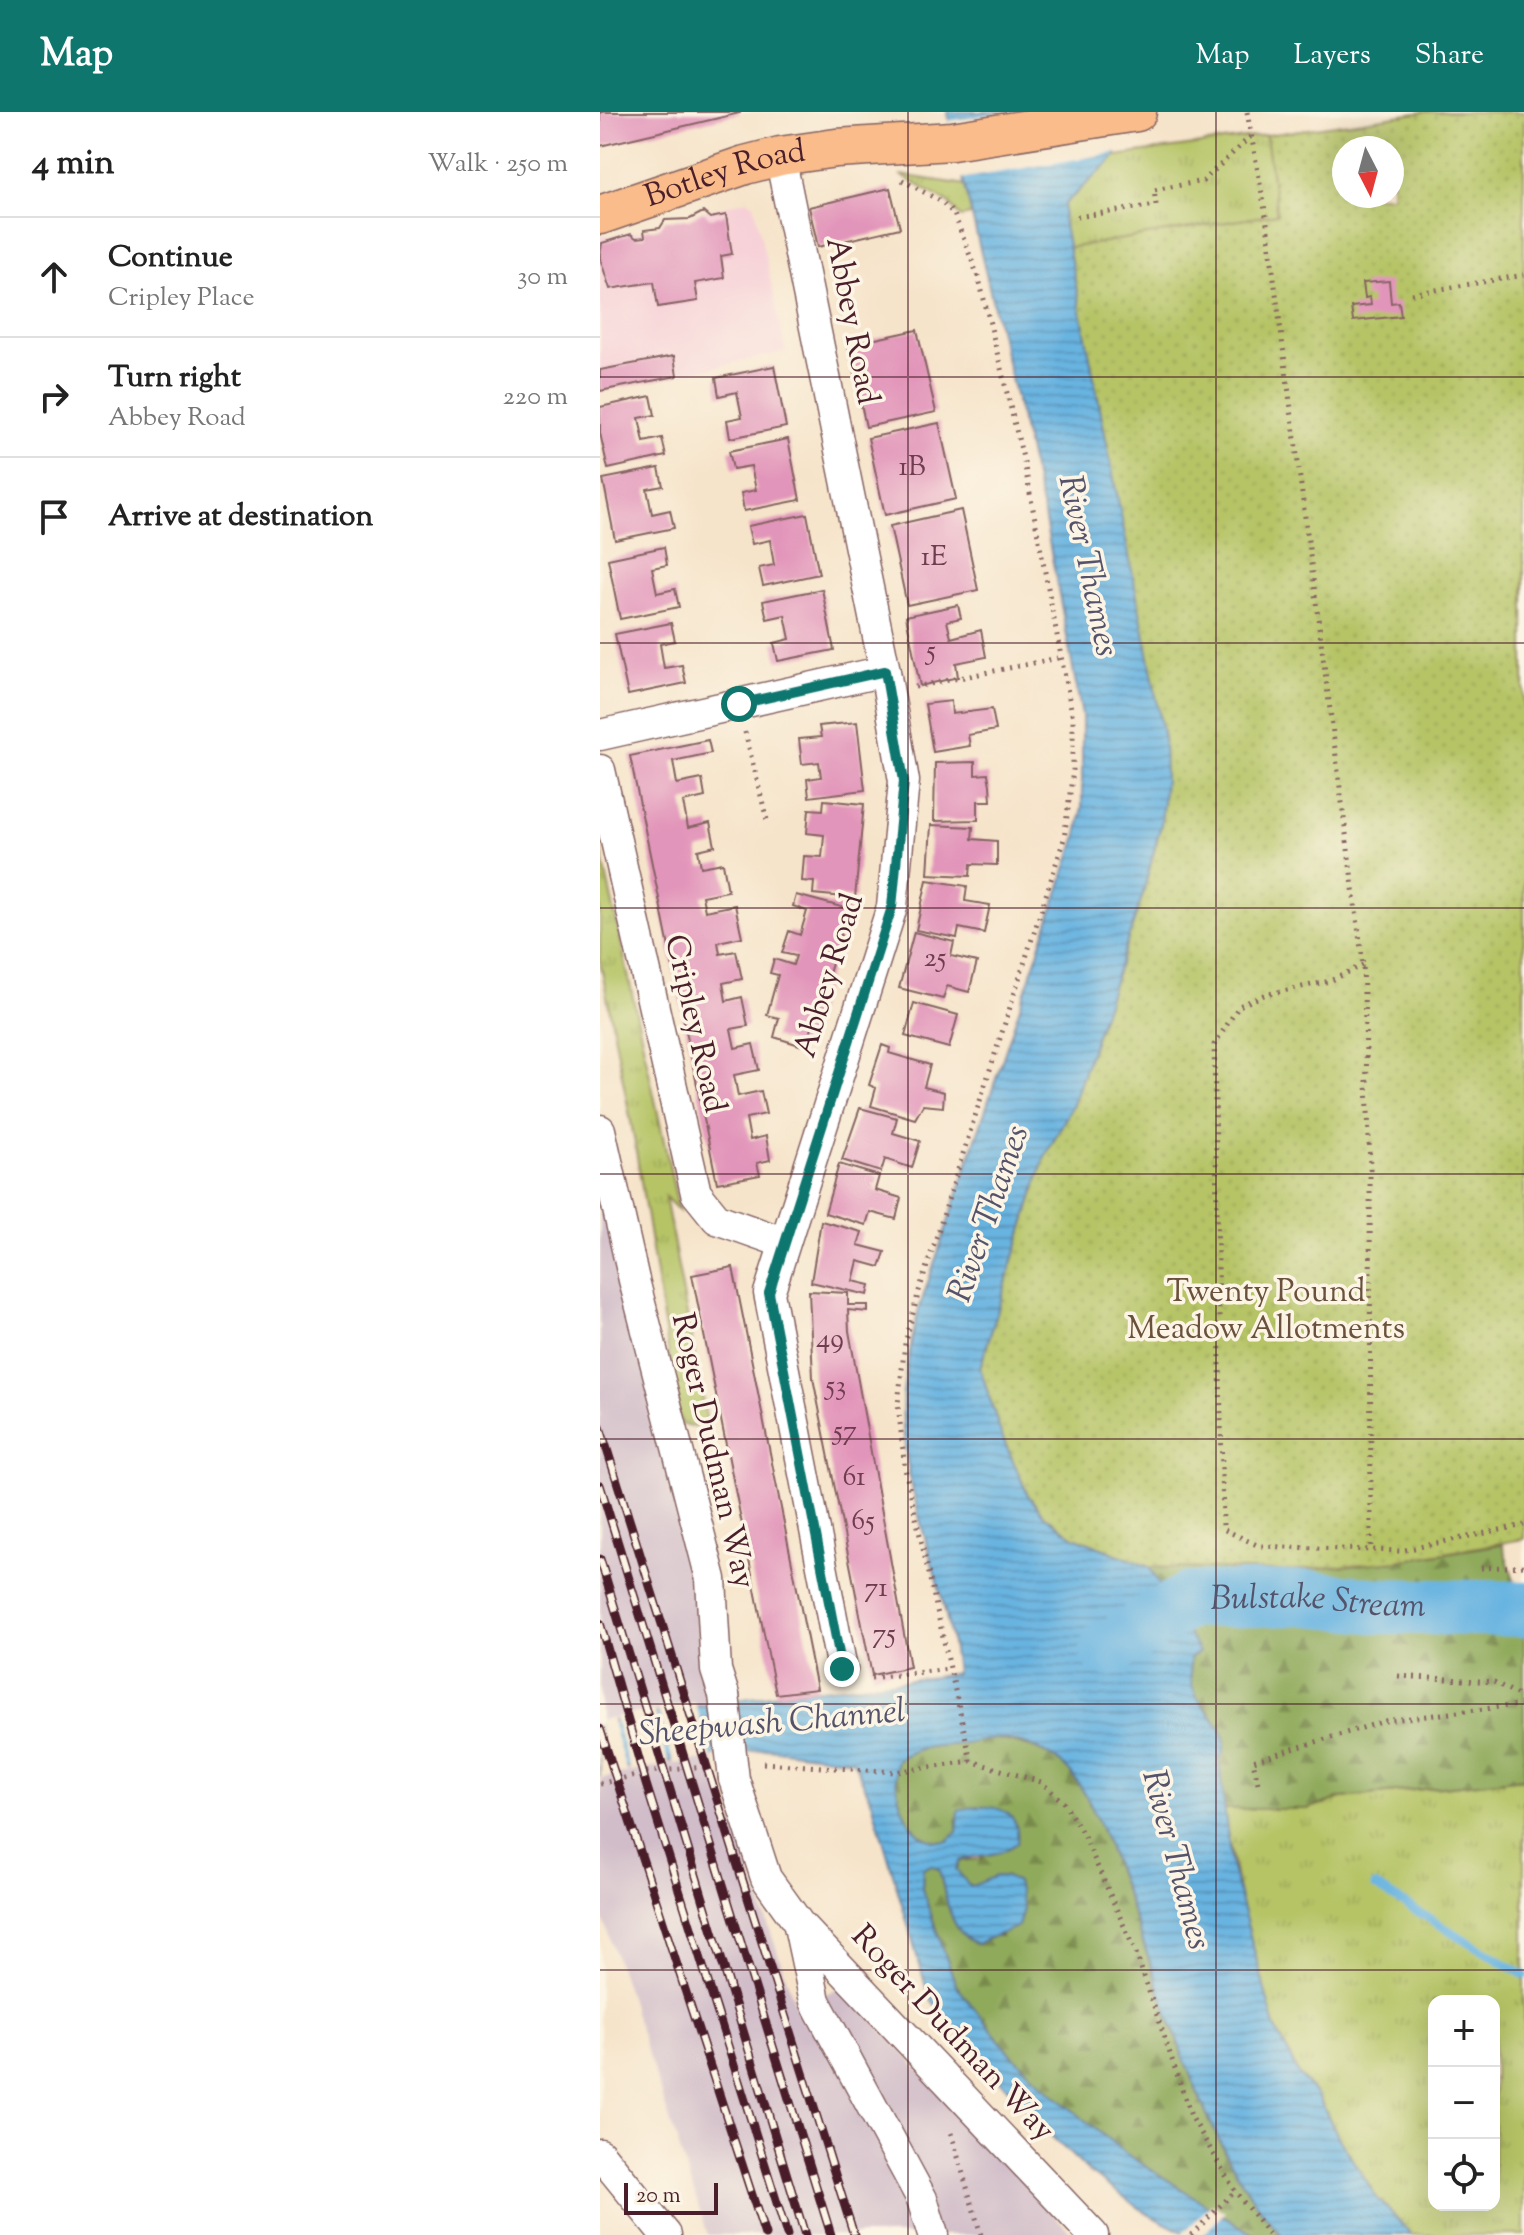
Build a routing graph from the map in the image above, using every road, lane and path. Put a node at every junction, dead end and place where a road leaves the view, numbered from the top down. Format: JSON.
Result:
{"nodes":[{"id":1,"x":1247,"y":112,"type":"edge"},
{"id":2,"x":1126,"y":114,"type":"edge"},
{"id":3,"x":1251,"y":136,"type":"junction"},
{"id":4,"x":780,"y":156,"type":"junction"},
{"id":5,"x":887,"y":174,"type":"dead end"},
{"id":6,"x":603,"y":205,"type":"edge"},
{"id":7,"x":1077,"y":217,"type":"dead end"},
{"id":8,"x":1524,"y":275,"type":"edge"},
{"id":9,"x":1412,"y":294,"type":"dead end"},
{"id":10,"x":1063,"y":657,"type":"junction"},
{"id":11,"x":887,"y":681,"type":"junction"},
{"id":12,"x":739,"y":704,"type":"junction"},
{"id":13,"x":600,"y":735,"type":"edge"},
{"id":14,"x":600,"y":770,"type":"edge"},
{"id":15,"x":767,"y":820,"type":"dead end"},
{"id":16,"x":1363,"y":965,"type":"junction"},
{"id":17,"x":600,"y":1130,"type":"edge"},
{"id":18,"x":782,"y":1242,"type":"junction"},
{"id":19,"x":1524,"y":1525,"type":"edge"},
{"id":20,"x":1371,"y":1550,"type":"junction"},
{"id":21,"x":1524,"y":1566,"type":"edge"},
{"id":22,"x":1481,"y":1568,"type":"dead end"},
{"id":23,"x":842,"y":1669,"type":"joint"},
{"id":24,"x":950,"y":1669,"type":"junction"},
{"id":25,"x":1398,"y":1676,"type":"dead end"},
{"id":26,"x":1524,"y":1701,"type":"edge"},
{"id":27,"x":971,"y":1758,"type":"junction"},
{"id":28,"x":733,"y":1770,"type":"junction"},
{"id":29,"x":1258,"y":1783,"type":"dead end"},
{"id":30,"x":600,"y":1784,"type":"edge"},
{"id":31,"x":799,"y":1924,"type":"junction"},
{"id":32,"x":600,"y":2154,"type":"edge"},
{"id":33,"x":1235,"y":2191,"type":"junction"},
{"id":34,"x":666,"y":2235,"type":"edge"},
{"id":35,"x":933,"y":2235,"type":"edge"},
{"id":36,"x":1093,"y":2235,"type":"edge"},
{"id":37,"x":1191,"y":2235,"type":"edge"},
{"id":38,"x":1269,"y":2235,"type":"edge"}],
"edges":[{"from":1,"to":3,"type":"path"},
{"from":2,"to":4,"type":"main road","name":"Botley Road"},
{"from":3,"to":7,"type":"path"},
{"from":3,"to":16,"type":"path"},
{"from":4,"to":6,"type":"main road","name":"Botley Road"},
{"from":4,"to":11,"type":"street","name":"Abbey Road"},
{"from":5,"to":10,"type":"path"},
{"from":8,"to":9,"type":"path"},
{"from":10,"to":11,"type":"path"},
{"from":10,"to":24,"type":"path"},
{"from":11,"to":12,"type":"street"},
{"from":11,"to":18,"type":"street","name":"Abbey Road"},
{"from":12,"to":13,"type":"street"},
{"from":12,"to":15,"type":"path"},
{"from":14,"to":18,"type":"street","name":"Cripley Road"},
{"from":16,"to":20,"type":"path"},
{"from":16,"to":20,"type":"path"},
{"from":17,"to":28,"type":"street","name":"Roger Dudman Way","bridge":true},
{"from":18,"to":23,"type":"street","name":"Abbey Road"},
{"from":19,"to":20,"type":"path"},
{"from":21,"to":22,"type":"path"},
{"from":23,"to":24,"type":"path"},
{"from":24,"to":27,"type":"path"},
{"from":25,"to":26,"type":"path"},
{"from":26,"to":29,"type":"path"},
{"from":27,"to":28,"type":"path"},
{"from":27,"to":33,"type":"path"},
{"from":28,"to":30,"type":"path"},
{"from":28,"to":31,"type":"street","name":"Roger Dudman Way"},
{"from":31,"to":35,"type":"street"},
{"from":31,"to":36,"type":"street","name":"Roger Dudman Way"},
{"from":32,"to":34,"type":"street"},
{"from":33,"to":37,"type":"path"},
{"from":33,"to":38,"type":"path"}]}
